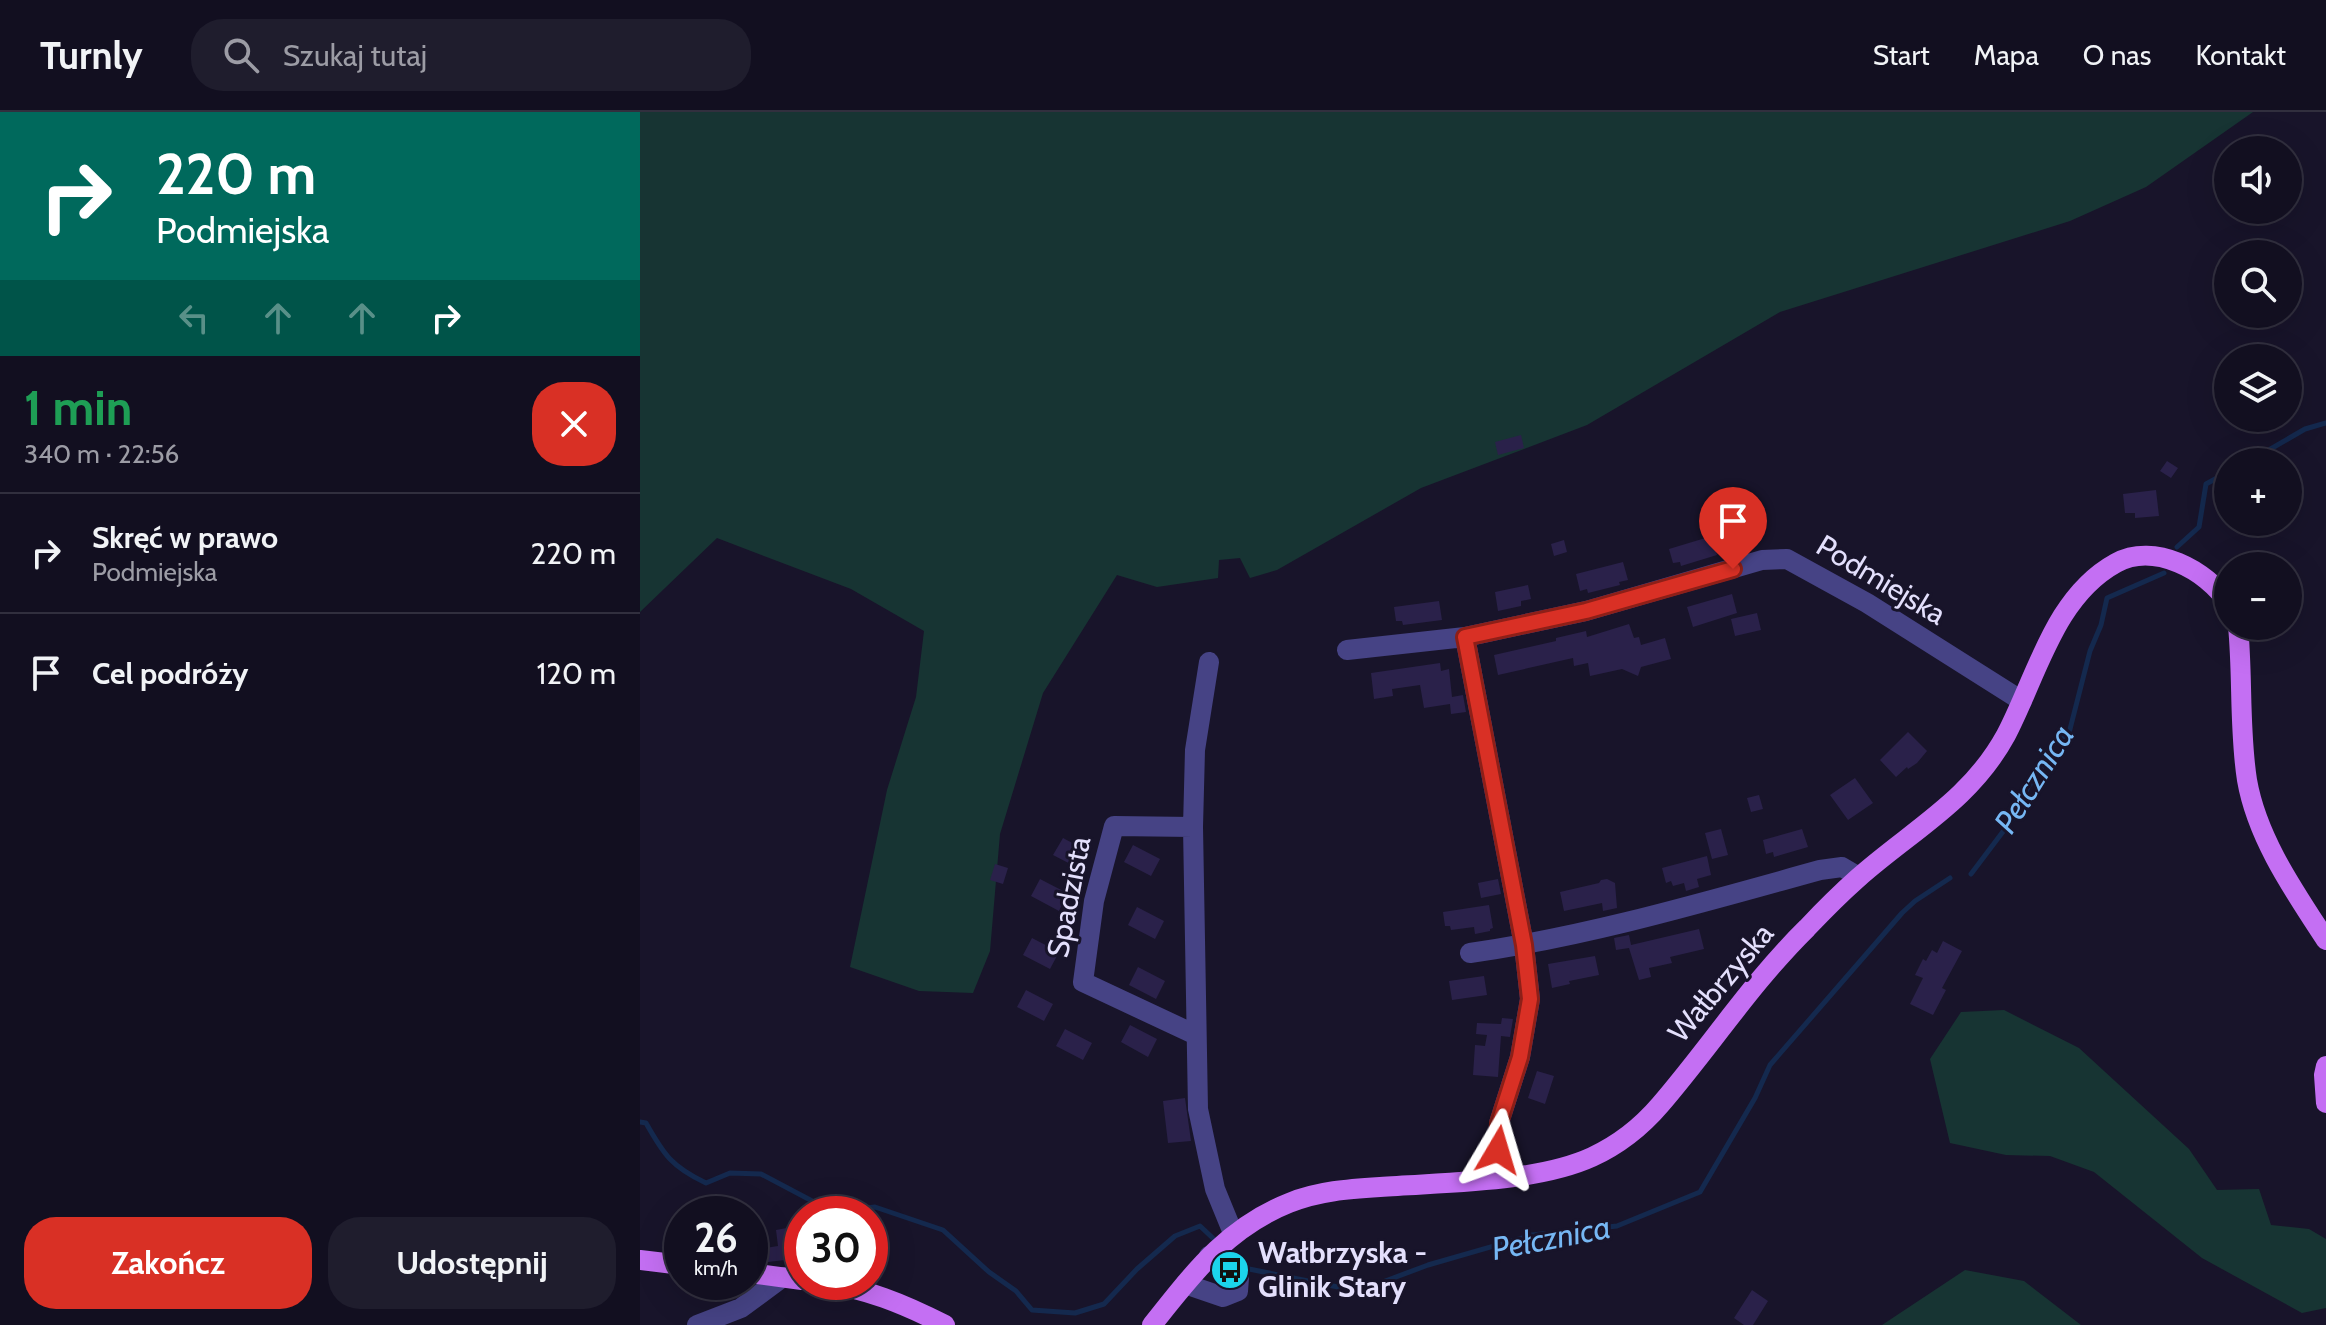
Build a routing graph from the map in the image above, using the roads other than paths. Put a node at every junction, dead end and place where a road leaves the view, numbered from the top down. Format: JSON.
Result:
{"nodes":[{"id":1,"x":2214,"y":587,"type":"edge"},
{"id":2,"x":1465,"y":637,"type":"junction"},
{"id":3,"x":2240,"y":640,"type":"edge"},
{"id":4,"x":1347,"y":650,"type":"dead end"},
{"id":5,"x":1209,"y":662,"type":"dead end"},
{"id":6,"x":2022,"y":701,"type":"junction"},
{"id":7,"x":1193,"y":827,"type":"junction"},
{"id":8,"x":1859,"y":877,"type":"junction"},
{"id":9,"x":2326,"y":940,"type":"edge"},
{"id":10,"x":1524,"y":945,"type":"junction"},
{"id":11,"x":1470,"y":953,"type":"dead end"},
{"id":12,"x":1196,"y":1035,"type":"junction"},
{"id":13,"x":2326,"y":1066,"type":"edge"},
{"id":14,"x":2326,"y":1103,"type":"edge"},
{"id":15,"x":1496,"y":1178,"type":"junction"},
{"id":16,"x":1230,"y":1236,"type":"junction"},
{"id":17,"x":1211,"y":1254,"type":"junction"},
{"id":18,"x":640,"y":1260,"type":"edge"},
{"id":19,"x":664,"y":1263,"type":"edge"},
{"id":20,"x":784,"y":1284,"type":"edge"},
{"id":21,"x":1185,"y":1284,"type":"junction"},
{"id":22,"x":888,"y":1299,"type":"edge"},
{"id":23,"x":697,"y":1325,"type":"edge"},
{"id":24,"x":945,"y":1325,"type":"edge"},
{"id":25,"x":1152,"y":1325,"type":"edge"}],
"edges":[{"from":1,"to":6,"type":"main road","name":"Wałbrzyska"},
{"from":2,"to":4,"type":"street","name":"Podmiejska"},
{"from":2,"to":6,"type":"street","name":"Podmiejska"},
{"from":2,"to":10,"type":"street"},
{"from":3,"to":9,"type":"main road"},
{"from":5,"to":7,"type":"street"},
{"from":6,"to":8,"type":"main road","name":"Wałbrzyska"},
{"from":7,"to":12,"type":"street"},
{"from":7,"to":12,"type":"street","name":"Spadzista"},
{"from":8,"to":10,"type":"street"},
{"from":8,"to":15,"type":"main road","name":"Wałbrzyska"},
{"from":10,"to":11,"type":"street"},
{"from":10,"to":15,"type":"street"},
{"from":12,"to":16,"type":"street"},
{"from":13,"to":14,"type":"main road"},
{"from":15,"to":16,"type":"main road","name":"Wałbrzyska"},
{"from":16,"to":17,"type":"main road","name":"Wałbrzyska"},
{"from":17,"to":21,"type":"main road","name":"Wałbrzyska"},
{"from":17,"to":21,"type":"street"},
{"from":18,"to":19,"type":"main road"},
{"from":20,"to":23,"type":"street"},
{"from":21,"to":25,"type":"main road","name":"Wałbrzyska"},
{"from":22,"to":24,"type":"main road"}]}
